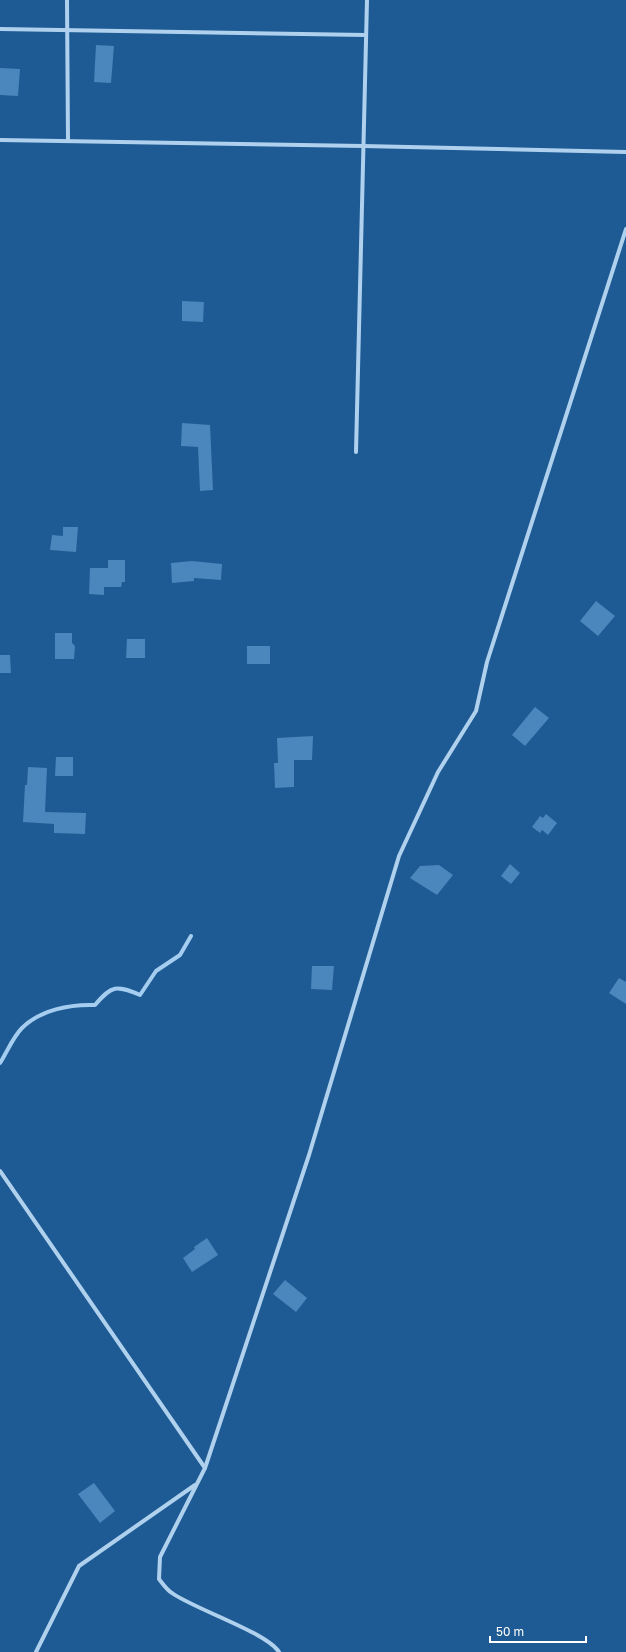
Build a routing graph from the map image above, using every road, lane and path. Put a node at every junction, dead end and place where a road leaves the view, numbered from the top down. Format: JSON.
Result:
{"nodes":[{"id":1,"x":67,"y":0,"type":"edge"},
{"id":2,"x":367,"y":0,"type":"edge"},
{"id":3,"x":0,"y":29,"type":"edge"},
{"id":4,"x":67,"y":30,"type":"junction"},
{"id":5,"x":366,"y":35,"type":"junction"},
{"id":6,"x":0,"y":140,"type":"edge"},
{"id":7,"x":68,"y":141,"type":"junction"},
{"id":8,"x":363,"y":146,"type":"junction"},
{"id":9,"x":626,"y":152,"type":"edge"},
{"id":10,"x":626,"y":229,"type":"edge"},
{"id":11,"x":356,"y":452,"type":"dead end"},
{"id":12,"x":0,"y":1171,"type":"edge"},
{"id":13,"x":205,"y":1468,"type":"junction"},
{"id":14,"x":197,"y":1484,"type":"junction"},
{"id":15,"x":36,"y":1652,"type":"edge"},
{"id":16,"x":279,"y":1652,"type":"edge"}],
"edges":[{"from":1,"to":4,"type":"street"},
{"from":2,"to":5,"type":"street"},
{"from":3,"to":4,"type":"street"},
{"from":4,"to":5,"type":"street"},
{"from":4,"to":7,"type":"street"},
{"from":5,"to":8,"type":"street"},
{"from":6,"to":7,"type":"street"},
{"from":7,"to":8,"type":"street"},
{"from":8,"to":9,"type":"street"},
{"from":8,"to":11,"type":"street"},
{"from":10,"to":13,"type":"street"},
{"from":12,"to":13,"type":"street"},
{"from":13,"to":14,"type":"street"},
{"from":14,"to":15,"type":"street"},
{"from":14,"to":16,"type":"street"}]}
